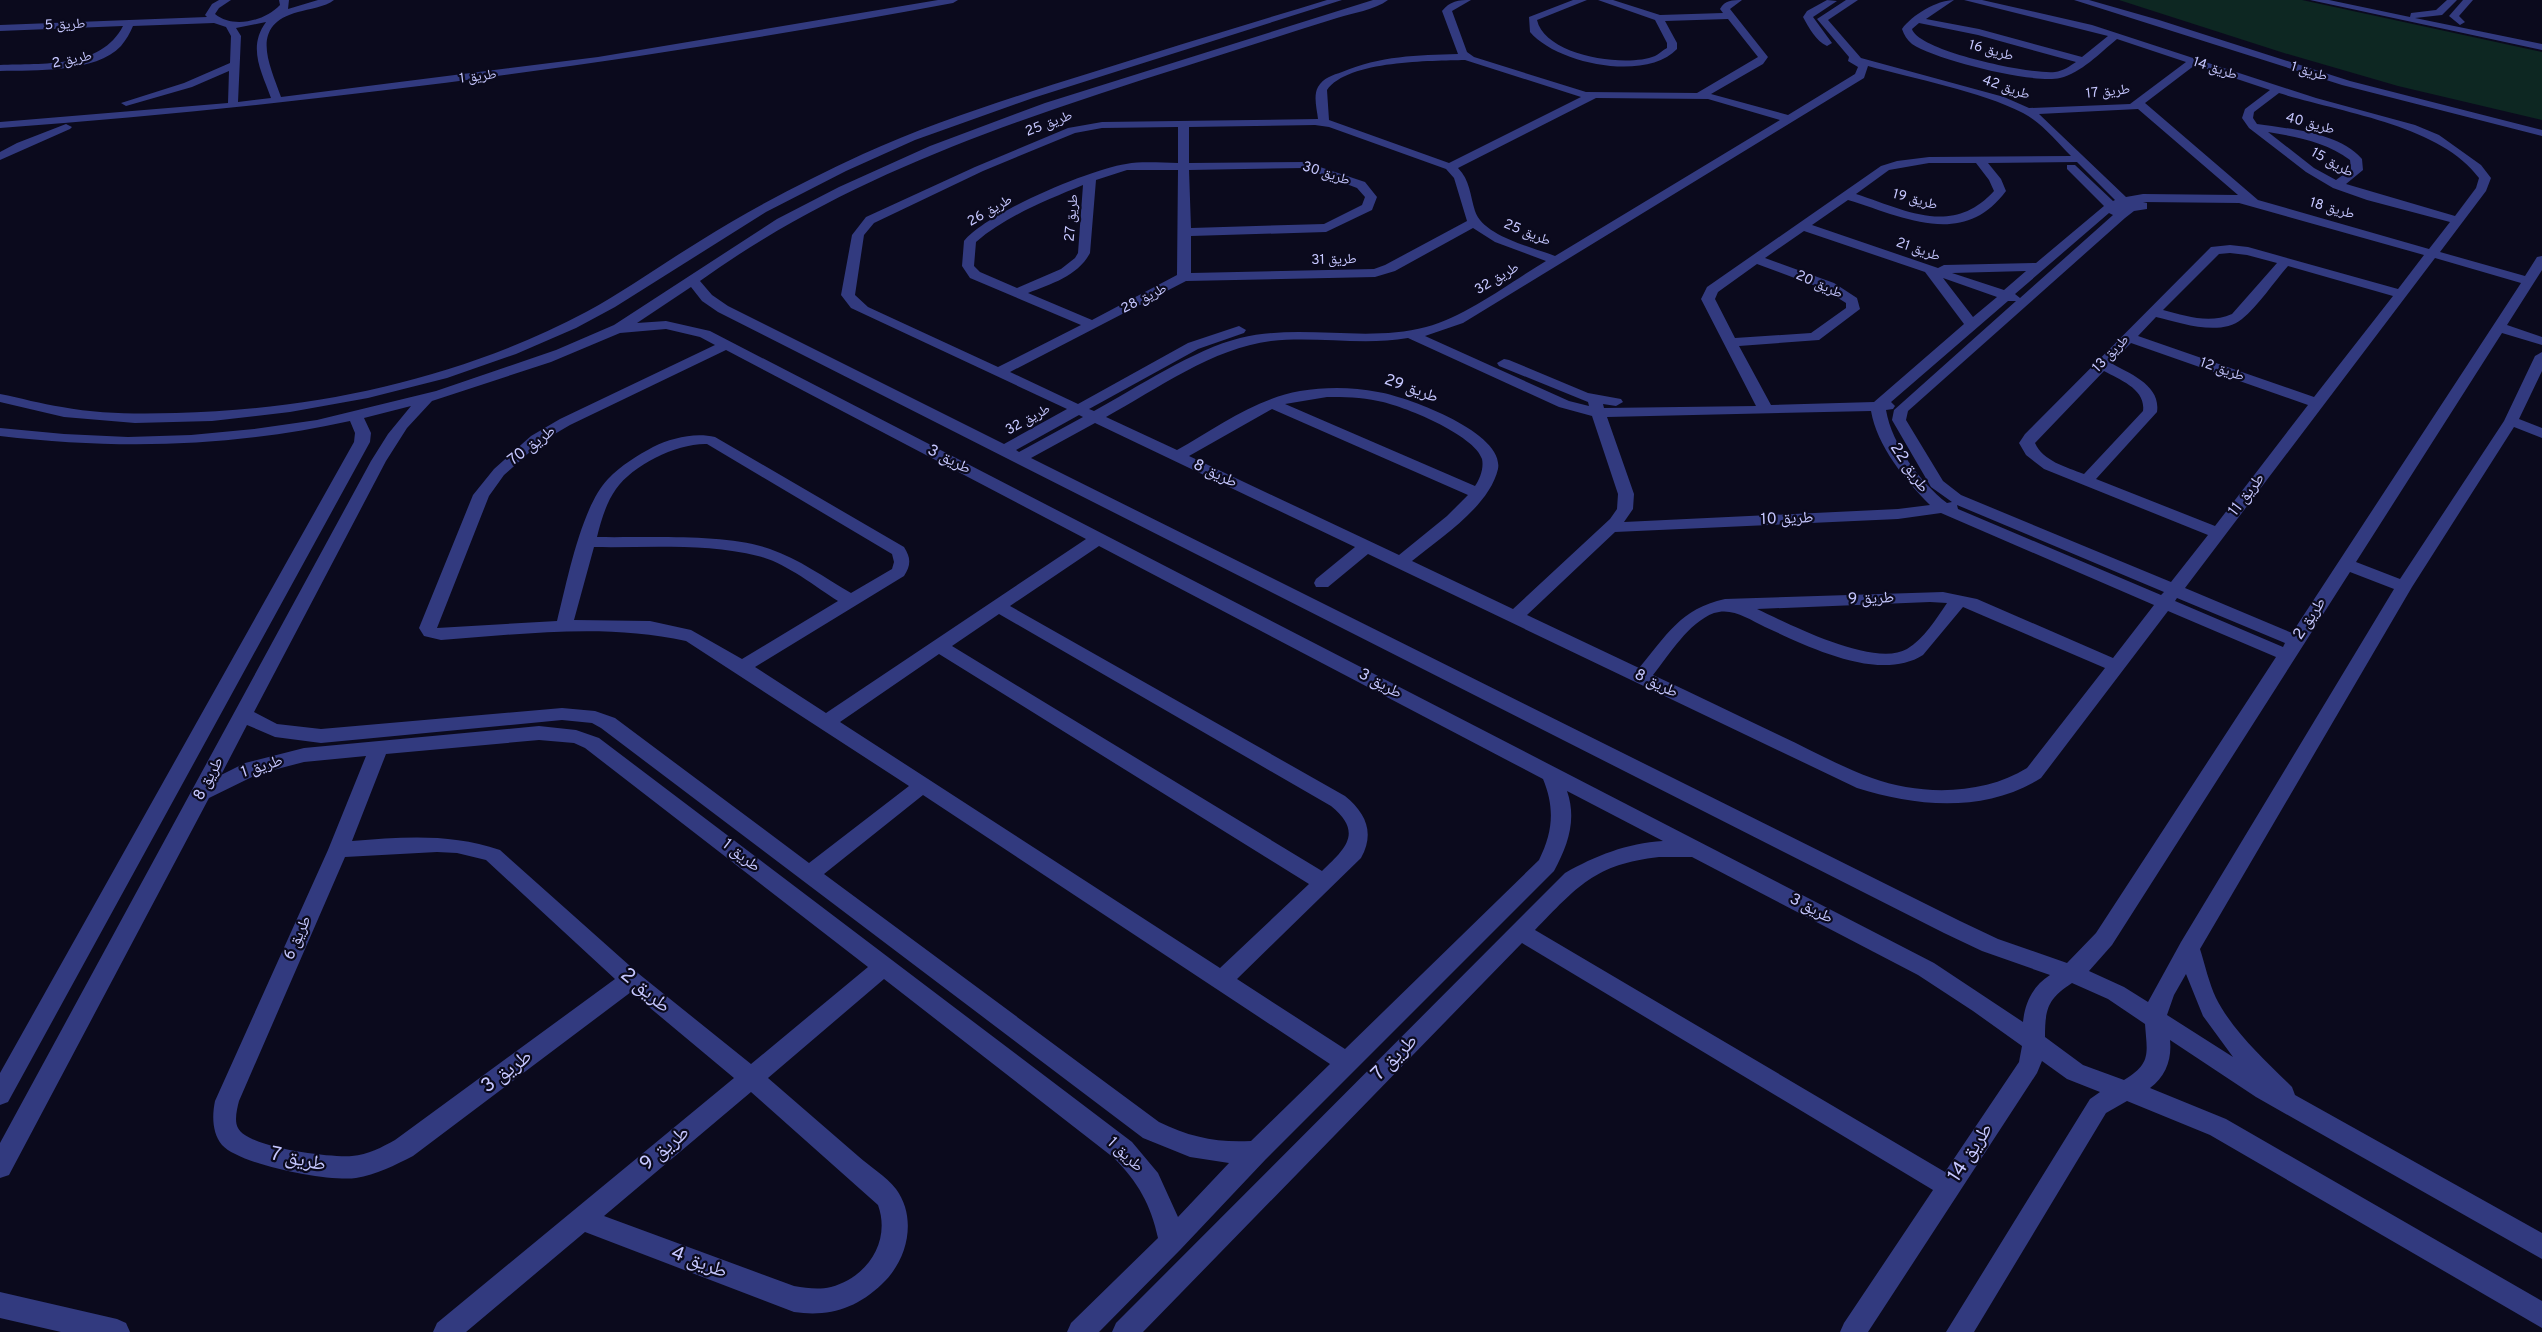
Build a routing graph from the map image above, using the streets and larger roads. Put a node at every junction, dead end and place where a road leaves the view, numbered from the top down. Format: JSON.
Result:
{"nodes":[{"id":1,"x":284,"y":0,"type":"edge"},
{"id":2,"x":329,"y":0,"type":"edge"},
{"id":3,"x":900,"y":0,"type":"edge"},
{"id":4,"x":953,"y":0,"type":"edge"},
{"id":5,"x":1337,"y":0,"type":"edge"},
{"id":6,"x":1383,"y":0,"type":"edge"},
{"id":7,"x":1466,"y":0,"type":"edge"},
{"id":8,"x":1582,"y":0,"type":"edge"},
{"id":9,"x":1604,"y":0,"type":"edge"},
{"id":10,"x":1737,"y":0,"type":"edge"},
{"id":11,"x":1834,"y":0,"type":"edge"},
{"id":12,"x":1853,"y":0,"type":"edge"},
{"id":13,"x":1949,"y":0,"type":"edge"},
{"id":14,"x":1969,"y":0,"type":"edge"},
{"id":15,"x":2079,"y":0,"type":"edge"},
{"id":16,"x":2101,"y":0,"type":"edge"},
{"id":17,"x":2315,"y":0,"type":"edge"},
{"id":18,"x":2452,"y":0,"type":"edge"},
{"id":19,"x":2468,"y":0,"type":"edge"},
{"id":20,"x":223,"y":1,"type":"edge"},
{"id":21,"x":2339,"y":1,"type":"edge"},
{"id":22,"x":278,"y":14,"type":"junction"},
{"id":23,"x":2413,"y":15,"type":"junction"},
{"id":24,"x":1730,"y":16,"type":"junction"},
{"id":25,"x":1659,"y":18,"type":"junction"},
{"id":26,"x":214,"y":20,"type":"junction"},
{"id":27,"x":1917,"y":20,"type":"junction"},
{"id":28,"x":130,"y":22,"type":"junction"},
{"id":29,"x":229,"y":24,"type":"junction"},
{"id":30,"x":2464,"y":25,"type":"junction"},
{"id":31,"x":0,"y":28,"type":"edge"},
{"id":32,"x":2115,"y":35,"type":"junction"},
{"id":33,"x":2542,"y":41,"type":"edge"},
{"id":34,"x":2542,"y":47,"type":"edge"},
{"id":35,"x":1465,"y":57,"type":"junction"},
{"id":36,"x":1841,"y":58,"type":"junction"},
{"id":37,"x":2082,"y":60,"type":"junction"},
{"id":38,"x":2192,"y":62,"type":"junction"},
{"id":39,"x":234,"y":64,"type":"junction"},
{"id":40,"x":1861,"y":64,"type":"junction"},
{"id":41,"x":0,"y":68,"type":"edge"},
{"id":42,"x":383,"y":77,"type":"dead end"},
{"id":43,"x":2277,"y":89,"type":"junction"},
{"id":44,"x":274,"y":92,"type":"junction"},
{"id":45,"x":1701,"y":95,"type":"junction"},
{"id":46,"x":190,"y":96,"type":"dead end"},
{"id":47,"x":1592,"y":96,"type":"junction"},
{"id":48,"x":233,"y":104,"type":"junction"},
{"id":49,"x":2139,"y":104,"type":"junction"},
{"id":50,"x":2028,"y":111,"type":"junction"},
{"id":51,"x":2012,"y":112,"type":"junction"},
{"id":52,"x":1776,"y":115,"type":"junction"},
{"id":53,"x":100,"y":117,"type":"junction"},
{"id":54,"x":1790,"y":119,"type":"junction"},
{"id":55,"x":1324,"y":122,"type":"junction"},
{"id":56,"x":1183,"y":124,"type":"junction"},
{"id":57,"x":0,"y":125,"type":"edge"},
{"id":58,"x":2253,"y":126,"type":"junction"},
{"id":59,"x":2542,"y":127,"type":"edge"},
{"id":60,"x":2542,"y":134,"type":"edge"},
{"id":61,"x":2456,"y":152,"type":"joint"},
{"id":62,"x":0,"y":158,"type":"edge"},
{"id":63,"x":2064,"y":159,"type":"junction"},
{"id":64,"x":2080,"y":159,"type":"junction"},
{"id":65,"x":1978,"y":160,"type":"junction"},
{"id":66,"x":1183,"y":166,"type":"junction"},
{"id":67,"x":1450,"y":167,"type":"junction"},
{"id":68,"x":1090,"y":178,"type":"junction"},
{"id":69,"x":2337,"y":185,"type":"junction"},
{"id":70,"x":805,"y":187,"type":"junction"},
{"id":71,"x":1846,"y":195,"type":"junction"},
{"id":72,"x":830,"y":196,"type":"junction"},
{"id":73,"x":2254,"y":202,"type":"junction"},
{"id":74,"x":2121,"y":208,"type":"junction"},
{"id":75,"x":2266,"y":213,"type":"junction"},
{"id":76,"x":2457,"y":220,"type":"junction"},
{"id":77,"x":1474,"y":222,"type":"junction"},
{"id":78,"x":1802,"y":226,"type":"junction"},
{"id":79,"x":1184,"y":232,"type":"junction"},
{"id":80,"x":1542,"y":255,"type":"junction"},
{"id":81,"x":2430,"y":256,"type":"junction"},
{"id":82,"x":1755,"y":259,"type":"junction"},
{"id":83,"x":2542,"y":260,"type":"edge"},
{"id":84,"x":1556,"y":261,"type":"junction"},
{"id":85,"x":2286,"y":261,"type":"junction"},
{"id":86,"x":2038,"y":267,"type":"junction"},
{"id":87,"x":1930,"y":270,"type":"junction"},
{"id":88,"x":1183,"y":277,"type":"junction"},
{"id":89,"x":692,"y":280,"type":"junction"},
{"id":90,"x":2526,"y":284,"type":"junction"},
{"id":91,"x":1017,"y":293,"type":"junction"},
{"id":92,"x":2401,"y":294,"type":"junction"},
{"id":93,"x":2005,"y":295,"type":"junction"},
{"id":94,"x":2024,"y":302,"type":"junction"},
{"id":95,"x":2153,"y":312,"type":"junction"},
{"id":96,"x":1971,"y":324,"type":"junction"},
{"id":97,"x":1092,"y":325,"type":"junction"},
{"id":98,"x":2498,"y":327,"type":"junction"},
{"id":99,"x":617,"y":328,"type":"junction"},
{"id":100,"x":1412,"y":329,"type":"junction"},
{"id":101,"x":1430,"y":332,"type":"junction"},
{"id":102,"x":2127,"y":338,"type":"junction"},
{"id":103,"x":2542,"y":340,"type":"edge"},
{"id":104,"x":1731,"y":342,"type":"junction"},
{"id":105,"x":726,"y":345,"type":"junction"},
{"id":106,"x":2542,"y":356,"type":"edge"},
{"id":107,"x":2102,"y":363,"type":"junction"},
{"id":108,"x":999,"y":372,"type":"junction"},
{"id":109,"x":0,"y":398,"type":"edge"},
{"id":110,"x":428,"y":398,"type":"junction"},
{"id":111,"x":1883,"y":401,"type":"junction"},
{"id":112,"x":1911,"y":402,"type":"junction"},
{"id":113,"x":1271,"y":403,"type":"junction"},
{"id":114,"x":2318,"y":403,"type":"junction"},
{"id":115,"x":1763,"y":404,"type":"junction"},
{"id":116,"x":1596,"y":406,"type":"junction"},
{"id":117,"x":1079,"y":409,"type":"junction"},
{"id":118,"x":356,"y":417,"type":"junction"},
{"id":119,"x":1095,"y":417,"type":"junction"},
{"id":120,"x":2511,"y":421,"type":"junction"},
{"id":121,"x":0,"y":432,"type":"edge"},
{"id":122,"x":2542,"y":433,"type":"edge"},
{"id":123,"x":1012,"y":454,"type":"junction"},
{"id":124,"x":1178,"y":456,"type":"junction"},
{"id":125,"x":2086,"y":481,"type":"junction"},
{"id":126,"x":1478,"y":493,"type":"junction"},
{"id":127,"x":1962,"y":502,"type":"junction"},
{"id":128,"x":1945,"y":508,"type":"junction"},
{"id":129,"x":1611,"y":527,"type":"junction"},
{"id":130,"x":2218,"y":533,"type":"junction"},
{"id":131,"x":1099,"y":538,"type":"junction"},
{"id":132,"x":588,"y":543,"type":"junction"},
{"id":133,"x":1367,"y":546,"type":"junction"},
{"id":134,"x":1400,"y":562,"type":"junction"},
{"id":135,"x":2346,"y":564,"type":"junction"},
{"id":136,"x":1322,"y":583,"type":"dead end"},
{"id":137,"x":2404,"y":587,"type":"junction"},
{"id":138,"x":2169,"y":596,"type":"junction"},
{"id":139,"x":1959,"y":600,"type":"junction"},
{"id":140,"x":851,"y":601,"type":"junction"},
{"id":141,"x":1731,"y":604,"type":"junction"},
{"id":142,"x":998,"y":606,"type":"junction"},
{"id":143,"x":1515,"y":617,"type":"junction"},
{"id":144,"x":564,"y":626,"type":"junction"},
{"id":145,"x":939,"y":646,"type":"junction"},
{"id":146,"x":2291,"y":648,"type":"junction"},
{"id":147,"x":2116,"y":666,"type":"junction"},
{"id":148,"x":742,"y":667,"type":"junction"},
{"id":149,"x":1642,"y":677,"type":"junction"},
{"id":150,"x":243,"y":714,"type":"junction"},
{"id":151,"x":826,"y":722,"type":"junction"},
{"id":152,"x":378,"y":749,"type":"junction"},
{"id":153,"x":1550,"y":772,"type":"junction"},
{"id":154,"x":923,"y":785,"type":"junction"},
{"id":155,"x":201,"y":793,"type":"junction"},
{"id":156,"x":1952,"y":795,"type":"joint"},
{"id":157,"x":1698,"y":849,"type":"junction"},
{"id":158,"x":338,"y":850,"type":"junction"},
{"id":159,"x":811,"y":873,"type":"junction"},
{"id":160,"x":1324,"y":883,"type":"junction"},
{"id":161,"x":1520,"y":931,"type":"junction"},
{"id":162,"x":2189,"y":948,"type":"junction"},
{"id":163,"x":884,"y":967,"type":"junction"},
{"id":164,"x":2071,"y":974,"type":"junction"},
{"id":165,"x":631,"y":980,"type":"junction"},
{"id":166,"x":1221,"y":981,"type":"junction"},
{"id":167,"x":2156,"y":1021,"type":"junction"},
{"id":168,"x":2036,"y":1042,"type":"junction"},
{"id":169,"x":1347,"y":1064,"type":"junction"},
{"id":170,"x":751,"y":1078,"type":"junction"},
{"id":171,"x":2124,"y":1089,"type":"junction"},
{"id":172,"x":0,"y":1095,"type":"edge"},
{"id":173,"x":2302,"y":1112,"type":"junction"},
{"id":174,"x":226,"y":1128,"type":"joint"},
{"id":175,"x":1257,"y":1151,"type":"junction"},
{"id":176,"x":380,"y":1160,"type":"joint"},
{"id":177,"x":0,"y":1167,"type":"edge"},
{"id":178,"x":1949,"y":1186,"type":"junction"},
{"id":179,"x":581,"y":1219,"type":"junction"},
{"id":180,"x":1171,"y":1242,"type":"junction"},
{"id":181,"x":2542,"y":1247,"type":"edge"},
{"id":182,"x":818,"y":1302,"type":"joint"},
{"id":183,"x":0,"y":1305,"type":"edge"},
{"id":184,"x":2542,"y":1315,"type":"edge"},
{"id":185,"x":117,"y":1332,"type":"edge"},
{"id":186,"x":446,"y":1332,"type":"edge"},
{"id":187,"x":1080,"y":1332,"type":"edge"},
{"id":188,"x":1125,"y":1332,"type":"edge"},
{"id":189,"x":1853,"y":1332,"type":"edge"},
{"id":190,"x":1959,"y":1332,"type":"edge"}],
"edges":[{"from":1,"to":22,"type":"street"},
{"from":2,"to":22,"type":"street"},
{"from":3,"to":42,"type":"street","name":"طريق 1"},
{"from":4,"to":44,"type":"street","name":"طريق 1"},
{"from":5,"to":70,"type":"street"},
{"from":6,"to":72,"type":"street"},
{"from":7,"to":35,"type":"street"},
{"from":8,"to":25,"type":"street"},
{"from":9,"to":25,"type":"street"},
{"from":10,"to":24,"type":"street"},
{"from":11,"to":36,"type":"street"},
{"from":12,"to":40,"type":"street"},
{"from":13,"to":27,"type":"street"},
{"from":14,"to":32,"type":"street","name":"طريق 14"},
{"from":15,"to":60,"type":"street","name":"طريق 1"},
{"from":16,"to":59,"type":"street","name":"طريق 1"},
{"from":17,"to":21,"type":"street"},
{"from":18,"to":23,"type":"street"},
{"from":19,"to":30,"type":"street"},
{"from":20,"to":26,"type":"street"},
{"from":20,"to":28,"type":"street","name":"طريق 5"},
{"from":21,"to":23,"type":"street"},
{"from":21,"to":34,"type":"street"},
{"from":22,"to":29,"type":"street"},
{"from":22,"to":44,"type":"street"},
{"from":23,"to":30,"type":"street"},
{"from":24,"to":25,"type":"street"},
{"from":24,"to":45,"type":"street"},
{"from":26,"to":28,"type":"street","name":"طريق 5"},
{"from":26,"to":29,"type":"street","name":"طريق 5"},
{"from":27,"to":37,"type":"street"},
{"from":27,"to":37,"type":"street","name":"طريق 16"},
{"from":28,"to":31,"type":"street","name":"طريق 5"},
{"from":28,"to":41,"type":"street","name":"طريق 2"},
{"from":29,"to":39,"type":"street"},
{"from":30,"to":33,"type":"street"},
{"from":32,"to":37,"type":"street","name":"طريق 16"},
{"from":32,"to":38,"type":"street","name":"طريق 14"},
{"from":35,"to":47,"type":"street"},
{"from":35,"to":55,"type":"street"},
{"from":36,"to":40,"type":"street","name":"طريق 42"},
{"from":36,"to":52,"type":"street","name":"طريق 32"},
{"from":38,"to":43,"type":"street","name":"طريق 14"},
{"from":38,"to":49,"type":"street","name":"طريق 17"},
{"from":39,"to":46,"type":"street"},
{"from":39,"to":48,"type":"street"},
{"from":40,"to":50,"type":"street","name":"طريق 42"},
{"from":40,"to":51,"type":"street","name":"طريق 42"},
{"from":40,"to":54,"type":"street","name":"طريق 32"},
{"from":43,"to":58,"type":"street"},
{"from":43,"to":61,"type":"street","name":"طريق 14"},
{"from":44,"to":48,"type":"street","name":"طريق 1"},
{"from":45,"to":47,"type":"street"},
{"from":45,"to":52,"type":"street"},
{"from":47,"to":67,"type":"street"},
{"from":48,"to":53,"type":"street","name":"طريق 1"},
{"from":49,"to":50,"type":"street","name":"طريق 17"},
{"from":49,"to":73,"type":"street"},
{"from":50,"to":51,"type":"street","name":"طريق 17"},
{"from":50,"to":64,"type":"street","name":"طريق 42"},
{"from":51,"to":63,"type":"street","name":"طريق 42"},
{"from":52,"to":54,"type":"street"},
{"from":52,"to":80,"type":"street","name":"طريق 32"},
{"from":53,"to":57,"type":"street","name":"طريق 1"},
{"from":53,"to":62,"type":"street"},
{"from":54,"to":84,"type":"street","name":"طريق 32"},
{"from":55,"to":56,"type":"street","name":"طريق 25"},
{"from":55,"to":67,"type":"street","name":"طريق 25"},
{"from":56,"to":66,"type":"street","name":"طريق 28"},
{"from":56,"to":108,"type":"street","name":"طريق 25"},
{"from":58,"to":69,"type":"street","name":"طريق 15"},
{"from":58,"to":69,"type":"street","name":"طريق 40"},
{"from":61,"to":76,"type":"street","name":"طريق 11"},
{"from":63,"to":64,"type":"street"},
{"from":63,"to":65,"type":"street"},
{"from":63,"to":74,"type":"street","name":"طريق 42"},
{"from":64,"to":74,"type":"street","name":"طريق 42"},
{"from":65,"to":71,"type":"street"},
{"from":65,"to":71,"type":"street","name":"طريق 19"},
{"from":66,"to":68,"type":"street","name":"طريق 26"},
{"from":66,"to":79,"type":"street","name":"طريق 28"},
{"from":66,"to":79,"type":"street","name":"طريق 30"},
{"from":67,"to":77,"type":"street"},
{"from":68,"to":91,"type":"street","name":"طريق 27"},
{"from":68,"to":91,"type":"street","name":"طريق 26"},
{"from":69,"to":76,"type":"street","name":"طريق 15"},
{"from":70,"to":72,"type":"street"},
{"from":70,"to":109,"type":"street"},
{"from":71,"to":78,"type":"street"},
{"from":72,"to":89,"type":"street"},
{"from":73,"to":74,"type":"street","name":"طريق 18"},
{"from":73,"to":75,"type":"street"},
{"from":73,"to":81,"type":"street","name":"طريق 18"},
{"from":74,"to":75,"type":"street","name":"طريق 18"},
{"from":74,"to":86,"type":"street"},
{"from":74,"to":94,"type":"street"},
{"from":75,"to":81,"type":"street","name":"طريق 18"},
{"from":76,"to":81,"type":"street","name":"طريق 11"},
{"from":77,"to":80,"type":"street","name":"طريق 25"},
{"from":77,"to":88,"type":"street","name":"طريق 31"},
{"from":78,"to":82,"type":"street"},
{"from":78,"to":87,"type":"street","name":"طريق 21"},
{"from":79,"to":88,"type":"street","name":"طريق 28"},
{"from":80,"to":84,"type":"street","name":"طريق 25"},
{"from":80,"to":100,"type":"street","name":"طريق 32"},
{"from":81,"to":90,"type":"street","name":"طريق 18"},
{"from":81,"to":92,"type":"street","name":"طريق 11"},
{"from":82,"to":104,"type":"street"},
{"from":82,"to":104,"type":"street","name":"طريق 20"},
{"from":83,"to":90,"type":"street","name":"طريق 2"},
{"from":84,"to":101,"type":"street","name":"طريق 32"},
{"from":85,"to":92,"type":"street","name":"طريق 13"},
{"from":85,"to":95,"type":"street","name":"طريق 13"},
{"from":85,"to":95,"type":"street"},
{"from":86,"to":87,"type":"street"},
{"from":86,"to":93,"type":"street"},
{"from":87,"to":93,"type":"street","name":"طريق 21"},
{"from":87,"to":96,"type":"street"},
{"from":88,"to":97,"type":"street","name":"طريق 28"},
{"from":89,"to":99,"type":"street"},
{"from":89,"to":123,"type":"street","name":"طريق 3"},
{"from":90,"to":98,"type":"street","name":"طريق 2"},
{"from":91,"to":97,"type":"street","name":"طريق 26"},
{"from":92,"to":114,"type":"street","name":"طريق 11"},
{"from":93,"to":94,"type":"street","name":"طريق 21"},
{"from":93,"to":96,"type":"street"},
{"from":94,"to":112,"type":"street"},
{"from":95,"to":102,"type":"street","name":"طريق 13"},
{"from":96,"to":111,"type":"street"},
{"from":97,"to":108,"type":"street","name":"طريق 28"},
{"from":98,"to":103,"type":"street"},
{"from":98,"to":135,"type":"street","name":"طريق 2"},
{"from":99,"to":105,"type":"street","name":"طريق 3"},
{"from":99,"to":110,"type":"street"},
{"from":100,"to":101,"type":"street"},
{"from":100,"to":116,"type":"street"},
{"from":100,"to":117,"type":"street","name":"طريق 32"},
{"from":100,"to":119,"type":"street","name":"طريق 32"},
{"from":101,"to":116,"type":"street"},
{"from":102,"to":107,"type":"street","name":"طريق 13"},
{"from":102,"to":114,"type":"street","name":"طريق 12"},
{"from":104,"to":115,"type":"street"},
{"from":105,"to":131,"type":"street","name":"طريق 3"},
{"from":105,"to":144,"type":"street","name":"طريق 70"},
{"from":106,"to":120,"type":"street"},
{"from":107,"to":125,"type":"street"},
{"from":107,"to":125,"type":"street","name":"طريق 13"},
{"from":108,"to":117,"type":"street","name":"طريق 25"},
{"from":110,"to":118,"type":"street"},
{"from":110,"to":150,"type":"street","name":"طريق 8"},
{"from":111,"to":112,"type":"street"},
{"from":111,"to":115,"type":"street"},
{"from":111,"to":128,"type":"street","name":"طريق 22"},
{"from":112,"to":127,"type":"street","name":"طريق 22"},
{"from":113,"to":124,"type":"street","name":"طريق 29"},
{"from":113,"to":126,"type":"street"},
{"from":113,"to":126,"type":"street","name":"طريق 29"},
{"from":114,"to":130,"type":"street","name":"طريق 11"},
{"from":115,"to":116,"type":"street"},
{"from":116,"to":129,"type":"street"},
{"from":117,"to":119,"type":"street","name":"طريق 25"},
{"from":117,"to":123,"type":"street","name":"طريق 32"},
{"from":118,"to":121,"type":"street"},
{"from":118,"to":172,"type":"street","name":"طريق 8"},
{"from":119,"to":123,"type":"street","name":"طريق 32"},
{"from":119,"to":124,"type":"street","name":"طريق 8"},
{"from":120,"to":122,"type":"street"},
{"from":120,"to":137,"type":"street"},
{"from":123,"to":164,"type":"street","name":"طريق 3"},
{"from":124,"to":133,"type":"street","name":"طريق 8"},
{"from":125,"to":130,"type":"street","name":"طريق 13"},
{"from":126,"to":134,"type":"street","name":"طريق 29"},
{"from":127,"to":128,"type":"street","name":"طريق 10"},
{"from":127,"to":138,"type":"street","name":"طريق 22"},
{"from":128,"to":129,"type":"street","name":"طريق 10"},
{"from":128,"to":138,"type":"street","name":"طريق 22"},
{"from":129,"to":143,"type":"street"},
{"from":130,"to":138,"type":"street","name":"طريق 11"},
{"from":131,"to":142,"type":"street"},
{"from":131,"to":153,"type":"street","name":"طريق 3"},
{"from":132,"to":140,"type":"street"},
{"from":132,"to":140,"type":"street"},
{"from":132,"to":144,"type":"street"},
{"from":133,"to":134,"type":"street","name":"طريق 8"},
{"from":133,"to":136,"type":"street"},
{"from":134,"to":143,"type":"street","name":"طريق 8"},
{"from":135,"to":137,"type":"street"},
{"from":135,"to":146,"type":"street","name":"طريق 2"},
{"from":137,"to":162,"type":"street"},
{"from":138,"to":146,"type":"street","name":"طريق 22"},
{"from":138,"to":147,"type":"street","name":"طريق 11"},
{"from":139,"to":141,"type":"street","name":"طريق 9"},
{"from":139,"to":141,"type":"street"},
{"from":139,"to":147,"type":"street","name":"طريق 9"},
{"from":140,"to":148,"type":"street"},
{"from":141,"to":149,"type":"street","name":"طريق 9"},
{"from":142,"to":145,"type":"street"},
{"from":142,"to":160,"type":"street"},
{"from":143,"to":149,"type":"street","name":"طريق 8"},
{"from":144,"to":148,"type":"street"},
{"from":145,"to":151,"type":"street"},
{"from":145,"to":160,"type":"street"},
{"from":146,"to":164,"type":"street","name":"طريق 2"},
{"from":147,"to":156,"type":"street","name":"طريق 11"},
{"from":148,"to":151,"type":"street"},
{"from":149,"to":156,"type":"street","name":"طريق 8"},
{"from":150,"to":155,"type":"street","name":"طريق 8"},
{"from":150,"to":159,"type":"street","name":"طريق 1"},
{"from":151,"to":154,"type":"street"},
{"from":152,"to":155,"type":"street","name":"طريق 1"},
{"from":152,"to":158,"type":"street","name":"طريق 6"},
{"from":152,"to":163,"type":"street","name":"طريق 1"},
{"from":153,"to":157,"type":"street","name":"طريق 3"},
{"from":153,"to":169,"type":"street","name":"طريق 7"},
{"from":154,"to":159,"type":"street"},
{"from":154,"to":166,"type":"street"},
{"from":155,"to":177,"type":"street","name":"طريق 8"},
{"from":157,"to":161,"type":"street","name":"طريق 7"},
{"from":157,"to":168,"type":"street","name":"طريق 3"},
{"from":158,"to":165,"type":"street","name":"طريق 2"},
{"from":158,"to":174,"type":"street","name":"طريق 6"},
{"from":159,"to":175,"type":"street","name":"طريق 1"},
{"from":160,"to":166,"type":"street"},
{"from":161,"to":178,"type":"street"},
{"from":161,"to":188,"type":"street","name":"طريق 7"},
{"from":162,"to":167,"type":"street"},
{"from":162,"to":173,"type":"street"},
{"from":163,"to":170,"type":"street","name":"طريق 9"},
{"from":163,"to":180,"type":"street","name":"طريق 1"},
{"from":164,"to":167,"type":"street","name":"طريق 3"},
{"from":164,"to":168,"type":"street","name":"طريق 14"},
{"from":165,"to":170,"type":"street","name":"طريق 2"},
{"from":165,"to":176,"type":"street","name":"طريق 3"},
{"from":166,"to":169,"type":"street"},
{"from":167,"to":171,"type":"street"},
{"from":167,"to":173,"type":"street","name":"طريق 3"},
{"from":168,"to":171,"type":"street","name":"طريق 3"},
{"from":168,"to":178,"type":"street","name":"طريق 14"},
{"from":169,"to":175,"type":"street","name":"طريق 7"},
{"from":170,"to":179,"type":"street","name":"طريق 9"},
{"from":170,"to":182,"type":"street","name":"طريق 2"},
{"from":171,"to":184,"type":"street","name":"طريق 3"},
{"from":171,"to":190,"type":"street"},
{"from":173,"to":181,"type":"street","name":"طريق 3"},
{"from":174,"to":176,"type":"street","name":"طريق 7"},
{"from":175,"to":180,"type":"street","name":"طريق 7"},
{"from":178,"to":189,"type":"street","name":"طريق 14"},
{"from":179,"to":182,"type":"street","name":"طريق 4"},
{"from":179,"to":186,"type":"street","name":"طريق 9"},
{"from":180,"to":187,"type":"street","name":"طريق 7"},
{"from":183,"to":185,"type":"street"}]}
